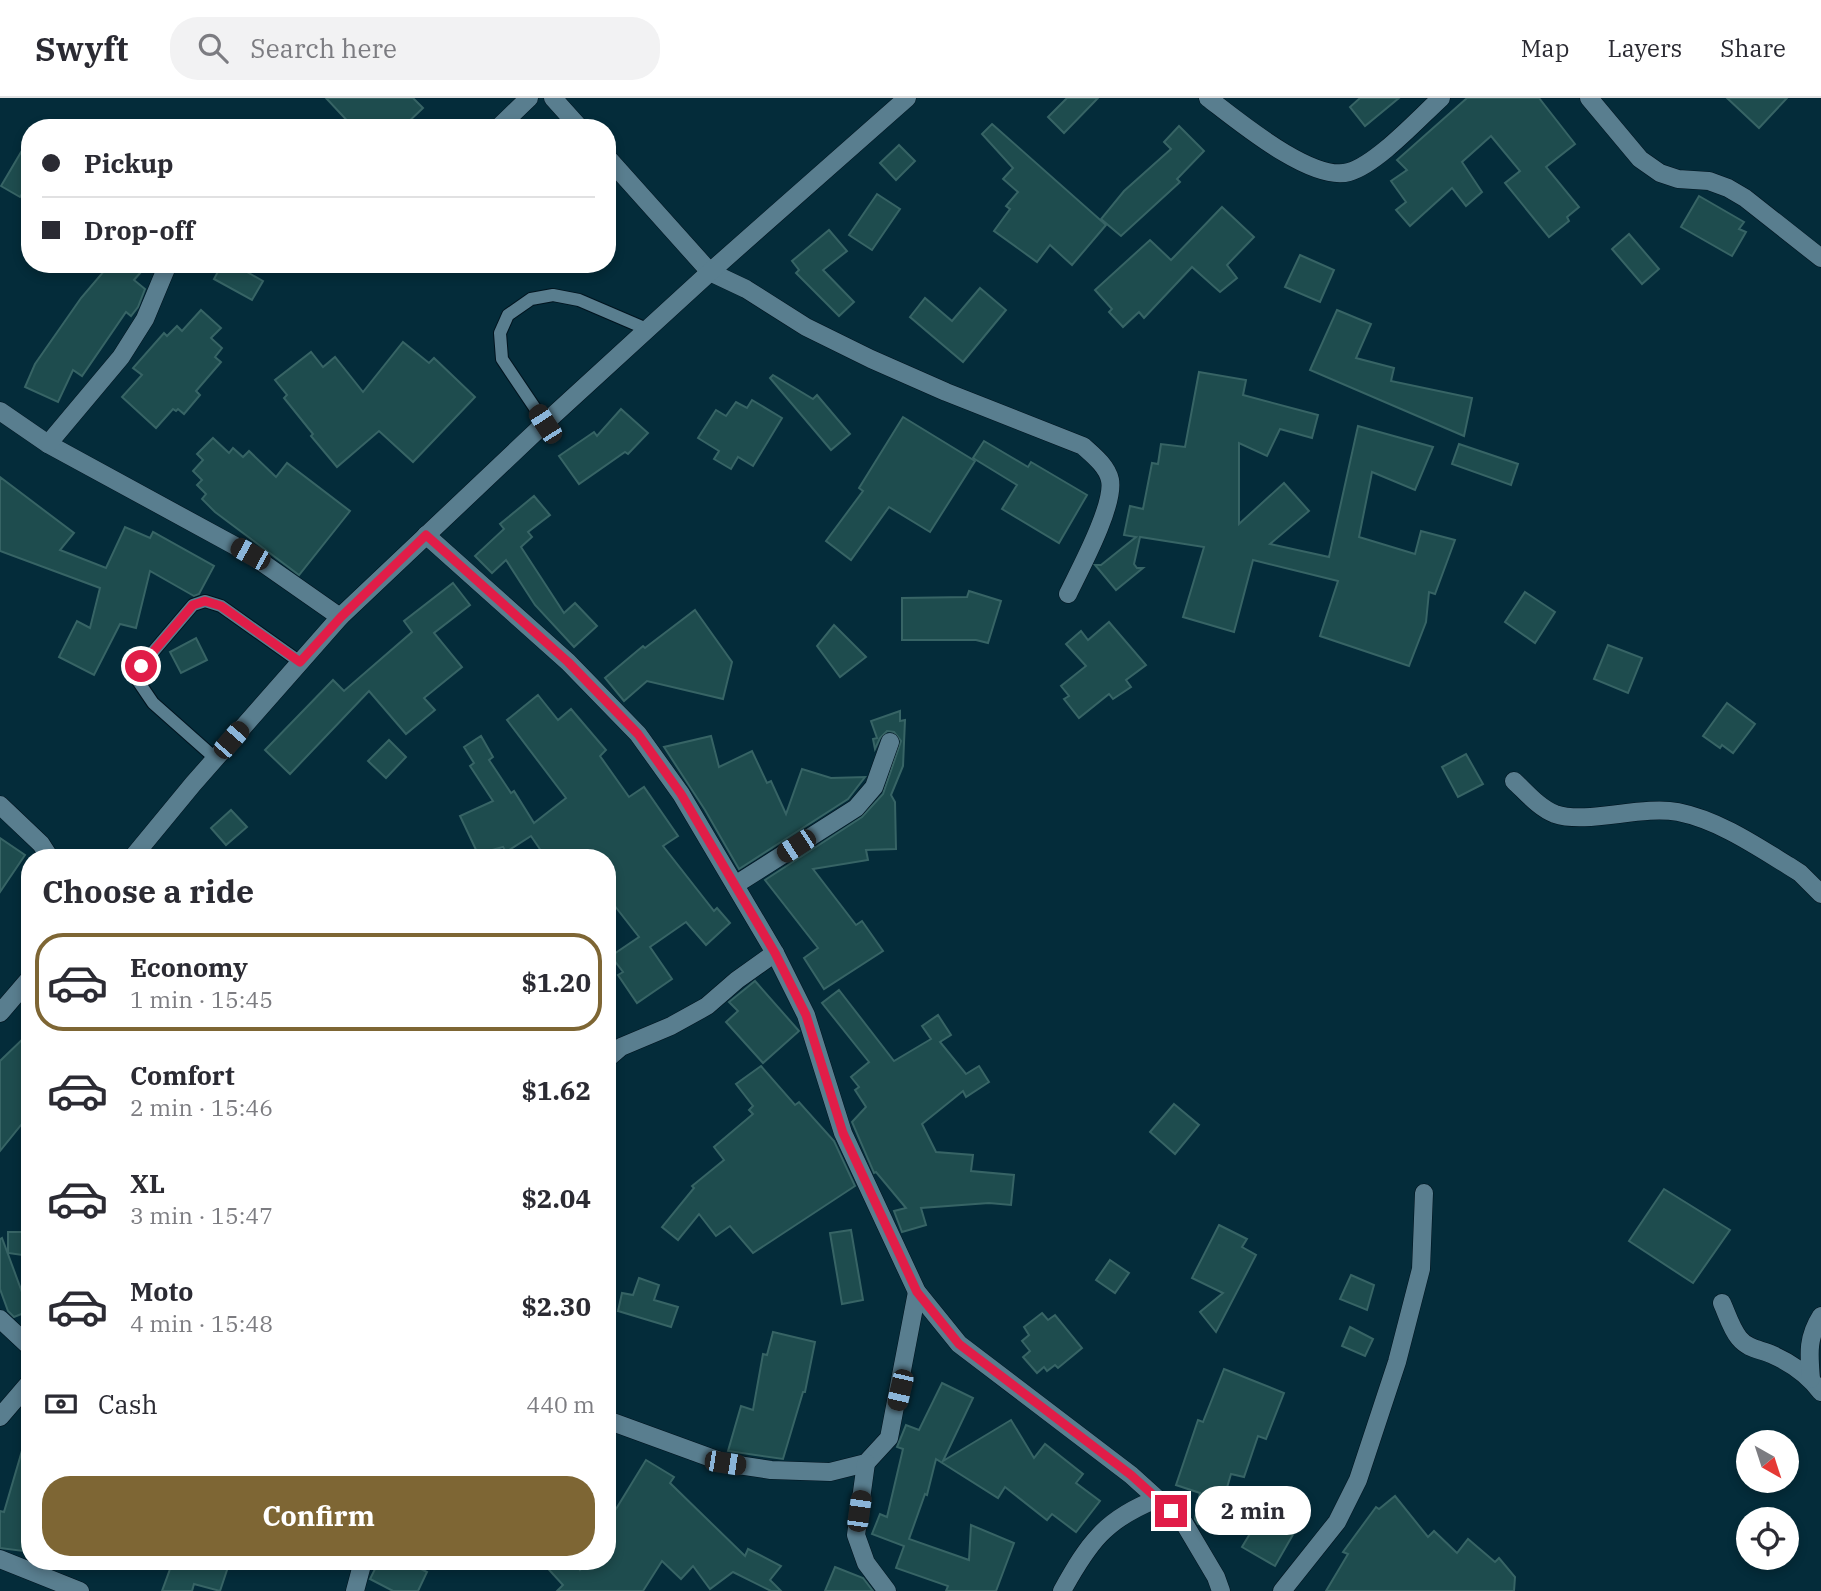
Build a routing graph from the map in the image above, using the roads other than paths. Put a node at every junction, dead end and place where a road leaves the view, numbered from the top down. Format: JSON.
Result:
{"nodes":[{"id":1,"x":528,"y":98,"type":"edge"},
{"id":2,"x":553,"y":98,"type":"edge"},
{"id":3,"x":907,"y":98,"type":"edge"},
{"id":4,"x":1208,"y":98,"type":"edge"},
{"id":5,"x":1441,"y":98,"type":"edge"},
{"id":6,"x":1589,"y":98,"type":"edge"},
{"id":7,"x":507,"y":119,"type":"edge"},
{"id":8,"x":572,"y":119,"type":"edge"},
{"id":9,"x":616,"y":167,"type":"edge"},
{"id":10,"x":1821,"y":258,"type":"edge"},
{"id":11,"x":710,"y":272,"type":"junction"},
{"id":12,"x":164,"y":273,"type":"edge"},
{"id":13,"x":649,"y":330,"type":"junction"},
{"id":14,"x":0,"y":411,"type":"edge"},
{"id":15,"x":545,"y":424,"type":"junction"},
{"id":16,"x":48,"y":444,"type":"junction"},
{"id":17,"x":426,"y":535,"type":"junction"},
{"id":18,"x":1068,"y":594,"type":"dead end"},
{"id":19,"x":341,"y":617,"type":"junction"},
{"id":20,"x":300,"y":662,"type":"junction"},
{"id":21,"x":890,"y":743,"type":"dead end"},
{"id":22,"x":215,"y":758,"type":"junction"},
{"id":23,"x":1514,"y":781,"type":"dead end"},
{"id":24,"x":0,"y":805,"type":"edge"},
{"id":25,"x":44,"y":849,"type":"edge"},
{"id":26,"x":139,"y":849,"type":"edge"},
{"id":27,"x":735,"y":885,"type":"junction"},
{"id":28,"x":1821,"y":894,"type":"edge"},
{"id":29,"x":775,"y":953,"type":"junction"},
{"id":30,"x":21,"y":988,"type":"edge"},
{"id":31,"x":0,"y":1013,"type":"edge"},
{"id":32,"x":616,"y":1051,"type":"edge"},
{"id":33,"x":1424,"y":1193,"type":"dead end"},
{"id":34,"x":917,"y":1292,"type":"junction"},
{"id":35,"x":1722,"y":1303,"type":"dead end"},
{"id":36,"x":1821,"y":1316,"type":"edge"},
{"id":37,"x":0,"y":1319,"type":"edge"},
{"id":38,"x":21,"y":1339,"type":"edge"},
{"id":39,"x":1816,"y":1385,"type":"edge"},
{"id":40,"x":21,"y":1392,"type":"edge"},
{"id":41,"x":0,"y":1417,"type":"edge"},
{"id":42,"x":616,"y":1423,"type":"edge"},
{"id":43,"x":866,"y":1464,"type":"junction"},
{"id":44,"x":1157,"y":1499,"type":"junction"},
{"id":45,"x":0,"y":1559,"type":"edge"},
{"id":46,"x":21,"y":1567,"type":"edge"},
{"id":47,"x":28,"y":1570,"type":"edge"},
{"id":48,"x":361,"y":1570,"type":"edge"},
{"id":49,"x":80,"y":1591,"type":"edge"},
{"id":50,"x":355,"y":1591,"type":"edge"},
{"id":51,"x":887,"y":1591,"type":"edge"},
{"id":52,"x":1062,"y":1591,"type":"edge"},
{"id":53,"x":1221,"y":1591,"type":"edge"},
{"id":54,"x":1282,"y":1591,"type":"edge"}],
"edges":[{"from":1,"to":7,"type":"street"},
{"from":2,"to":8,"type":"street"},
{"from":3,"to":11,"type":"street"},
{"from":4,"to":5,"type":"street"},
{"from":6,"to":10,"type":"street"},
{"from":9,"to":11,"type":"street"},
{"from":11,"to":13,"type":"street"},
{"from":11,"to":18,"type":"street"},
{"from":12,"to":16,"type":"street"},
{"from":13,"to":15,"type":"street"},
{"from":13,"to":15,"type":"lane"},
{"from":14,"to":16,"type":"street"},
{"from":15,"to":17,"type":"street"},
{"from":16,"to":19,"type":"street"},
{"from":17,"to":19,"type":"street"},
{"from":17,"to":27,"type":"street"},
{"from":19,"to":20,"type":"street"},
{"from":20,"to":22,"type":"street"},
{"from":20,"to":22,"type":"lane"},
{"from":21,"to":27,"type":"street"},
{"from":22,"to":26,"type":"street"},
{"from":23,"to":28,"type":"street"},
{"from":24,"to":25,"type":"street"},
{"from":27,"to":29,"type":"street"},
{"from":29,"to":32,"type":"street"},
{"from":29,"to":34,"type":"street"},
{"from":30,"to":31,"type":"street"},
{"from":33,"to":54,"type":"street"},
{"from":34,"to":43,"type":"street"},
{"from":34,"to":44,"type":"street"},
{"from":35,"to":39,"type":"street"},
{"from":36,"to":39,"type":"street"},
{"from":37,"to":38,"type":"street"},
{"from":40,"to":41,"type":"street"},
{"from":42,"to":43,"type":"street"},
{"from":43,"to":51,"type":"street"},
{"from":44,"to":52,"type":"street"},
{"from":44,"to":53,"type":"street"},
{"from":45,"to":46,"type":"street"},
{"from":47,"to":49,"type":"street"},
{"from":48,"to":50,"type":"street"}]}
